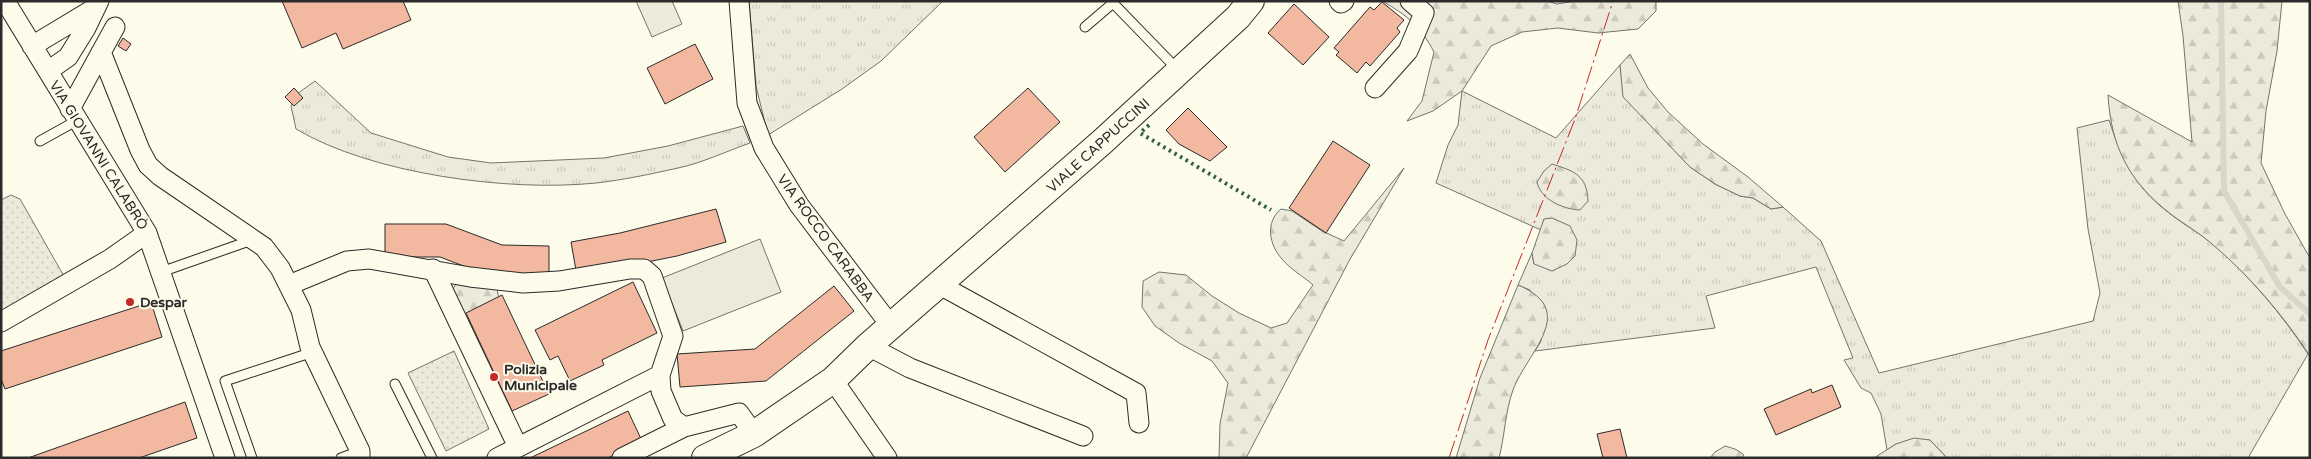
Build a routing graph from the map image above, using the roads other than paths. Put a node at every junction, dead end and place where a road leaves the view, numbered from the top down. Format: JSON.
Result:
{"nodes":[{"id":1,"x":5,"y":1,"type":"edge"},
{"id":2,"x":739,"y":1,"type":"edge"},
{"id":3,"x":1251,"y":1,"type":"edge"},
{"id":4,"x":1338,"y":1,"type":"edge"},
{"id":5,"x":1344,"y":1,"type":"edge"},
{"id":6,"x":1410,"y":1,"type":"edge"},
{"id":7,"x":97,"y":5,"type":"edge"},
{"id":8,"x":115,"y":27,"type":"dead end"},
{"id":9,"x":1085,"y":27,"type":"dead end"},
{"id":10,"x":32,"y":46,"type":"junction"},
{"id":11,"x":100,"y":52,"type":"junction"},
{"id":12,"x":1179,"y":71,"type":"junction"},
{"id":13,"x":48,"y":72,"type":"junction"},
{"id":14,"x":1375,"y":88,"type":"dead end"},
{"id":15,"x":73,"y":115,"type":"junction"},
{"id":16,"x":40,"y":141,"type":"dead end"},
{"id":17,"x":147,"y":233,"type":"junction"},
{"id":18,"x":254,"y":240,"type":"junction"},
{"id":19,"x":433,"y":269,"type":"junction"},
{"id":20,"x":161,"y":272,"type":"junction"},
{"id":21,"x":289,"y":285,"type":"junction"},
{"id":22,"x":940,"y":285,"type":"junction"},
{"id":23,"x":1,"y":322,"type":"edge"},
{"id":24,"x":891,"y":326,"type":"junction"},
{"id":25,"x":868,"y":346,"type":"junction"},
{"id":26,"x":313,"y":352,"type":"junction"},
{"id":27,"x":660,"y":375,"type":"junction"},
{"id":28,"x":833,"y":380,"type":"junction"},
{"id":29,"x":395,"y":384,"type":"dead end"},
{"id":30,"x":1139,"y":423,"type":"dead end"},
{"id":31,"x":684,"y":427,"type":"junction"},
{"id":32,"x":754,"y":434,"type":"junction"},
{"id":33,"x":1083,"y":436,"type":"dead end"},
{"id":34,"x":518,"y":447,"type":"junction"},
{"id":35,"x":360,"y":455,"type":"edge"},
{"id":36,"x":714,"y":456,"type":"edge"},
{"id":37,"x":225,"y":458,"type":"edge"},
{"id":38,"x":252,"y":458,"type":"edge"},
{"id":39,"x":341,"y":458,"type":"edge"},
{"id":40,"x":432,"y":458,"type":"edge"},
{"id":41,"x":497,"y":458,"type":"edge"},
{"id":42,"x":622,"y":458,"type":"edge"},
{"id":43,"x":887,"y":458,"type":"edge"}],
"edges":[{"from":1,"to":10,"type":"street","name":"VIA GIOVANNI CALABRÒ"},
{"from":2,"to":24,"type":"street","name":"VIA ROCCO CARABBA"},
{"from":3,"to":12,"type":"street","name":"VIALE CAPPUCCINI"},
{"from":4,"to":5,"type":"street"},
{"from":6,"to":14,"type":"street"},
{"from":7,"to":10,"type":"street"},
{"from":7,"to":13,"type":"street"},
{"from":8,"to":11,"type":"street"},
{"from":9,"to":12,"type":"lane"},
{"from":10,"to":13,"type":"street","name":"VIA GIOVANNI CALABRÒ"},
{"from":11,"to":15,"type":"street"},
{"from":11,"to":18,"type":"street"},
{"from":12,"to":22,"type":"street","name":"VIALE CAPPUCCINI"},
{"from":13,"to":15,"type":"street","name":"VIA GIOVANNI CALABRÒ"},
{"from":15,"to":16,"type":"lane"},
{"from":15,"to":17,"type":"street","name":"VIA GIOVANNI CALABRÒ"},
{"from":17,"to":20,"type":"street","name":"VIA GIOVANNI CALABRÒ"},
{"from":17,"to":23,"type":"street"},
{"from":18,"to":20,"type":"lane"},
{"from":18,"to":21,"type":"street"},
{"from":19,"to":21,"type":"street"},
{"from":19,"to":27,"type":"street"},
{"from":19,"to":34,"type":"street"},
{"from":20,"to":37,"type":"street","name":"VIA GIOVANNI CALABRÒ"},
{"from":21,"to":26,"type":"street"},
{"from":22,"to":24,"type":"street","name":"VIALE CAPPUCCINI"},
{"from":22,"to":30,"type":"street"},
{"from":24,"to":25,"type":"street","name":"VIALE CAPPUCCINI"},
{"from":25,"to":28,"type":"street","name":"VIALE CAPPUCCINI"},
{"from":25,"to":33,"type":"street"},
{"from":26,"to":35,"type":"street"},
{"from":26,"to":38,"type":"lane"},
{"from":27,"to":31,"type":"street"},
{"from":27,"to":34,"type":"street"},
{"from":28,"to":32,"type":"street","name":"VIALE CAPPUCCINI"},
{"from":28,"to":43,"type":"street"},
{"from":29,"to":40,"type":"lane"},
{"from":31,"to":32,"type":"street"},
{"from":31,"to":42,"type":"street"},
{"from":32,"to":36,"type":"street","name":"VIALE CAPPUCCINI"},
{"from":34,"to":41,"type":"street"},
{"from":35,"to":39,"type":"lane"}]}
